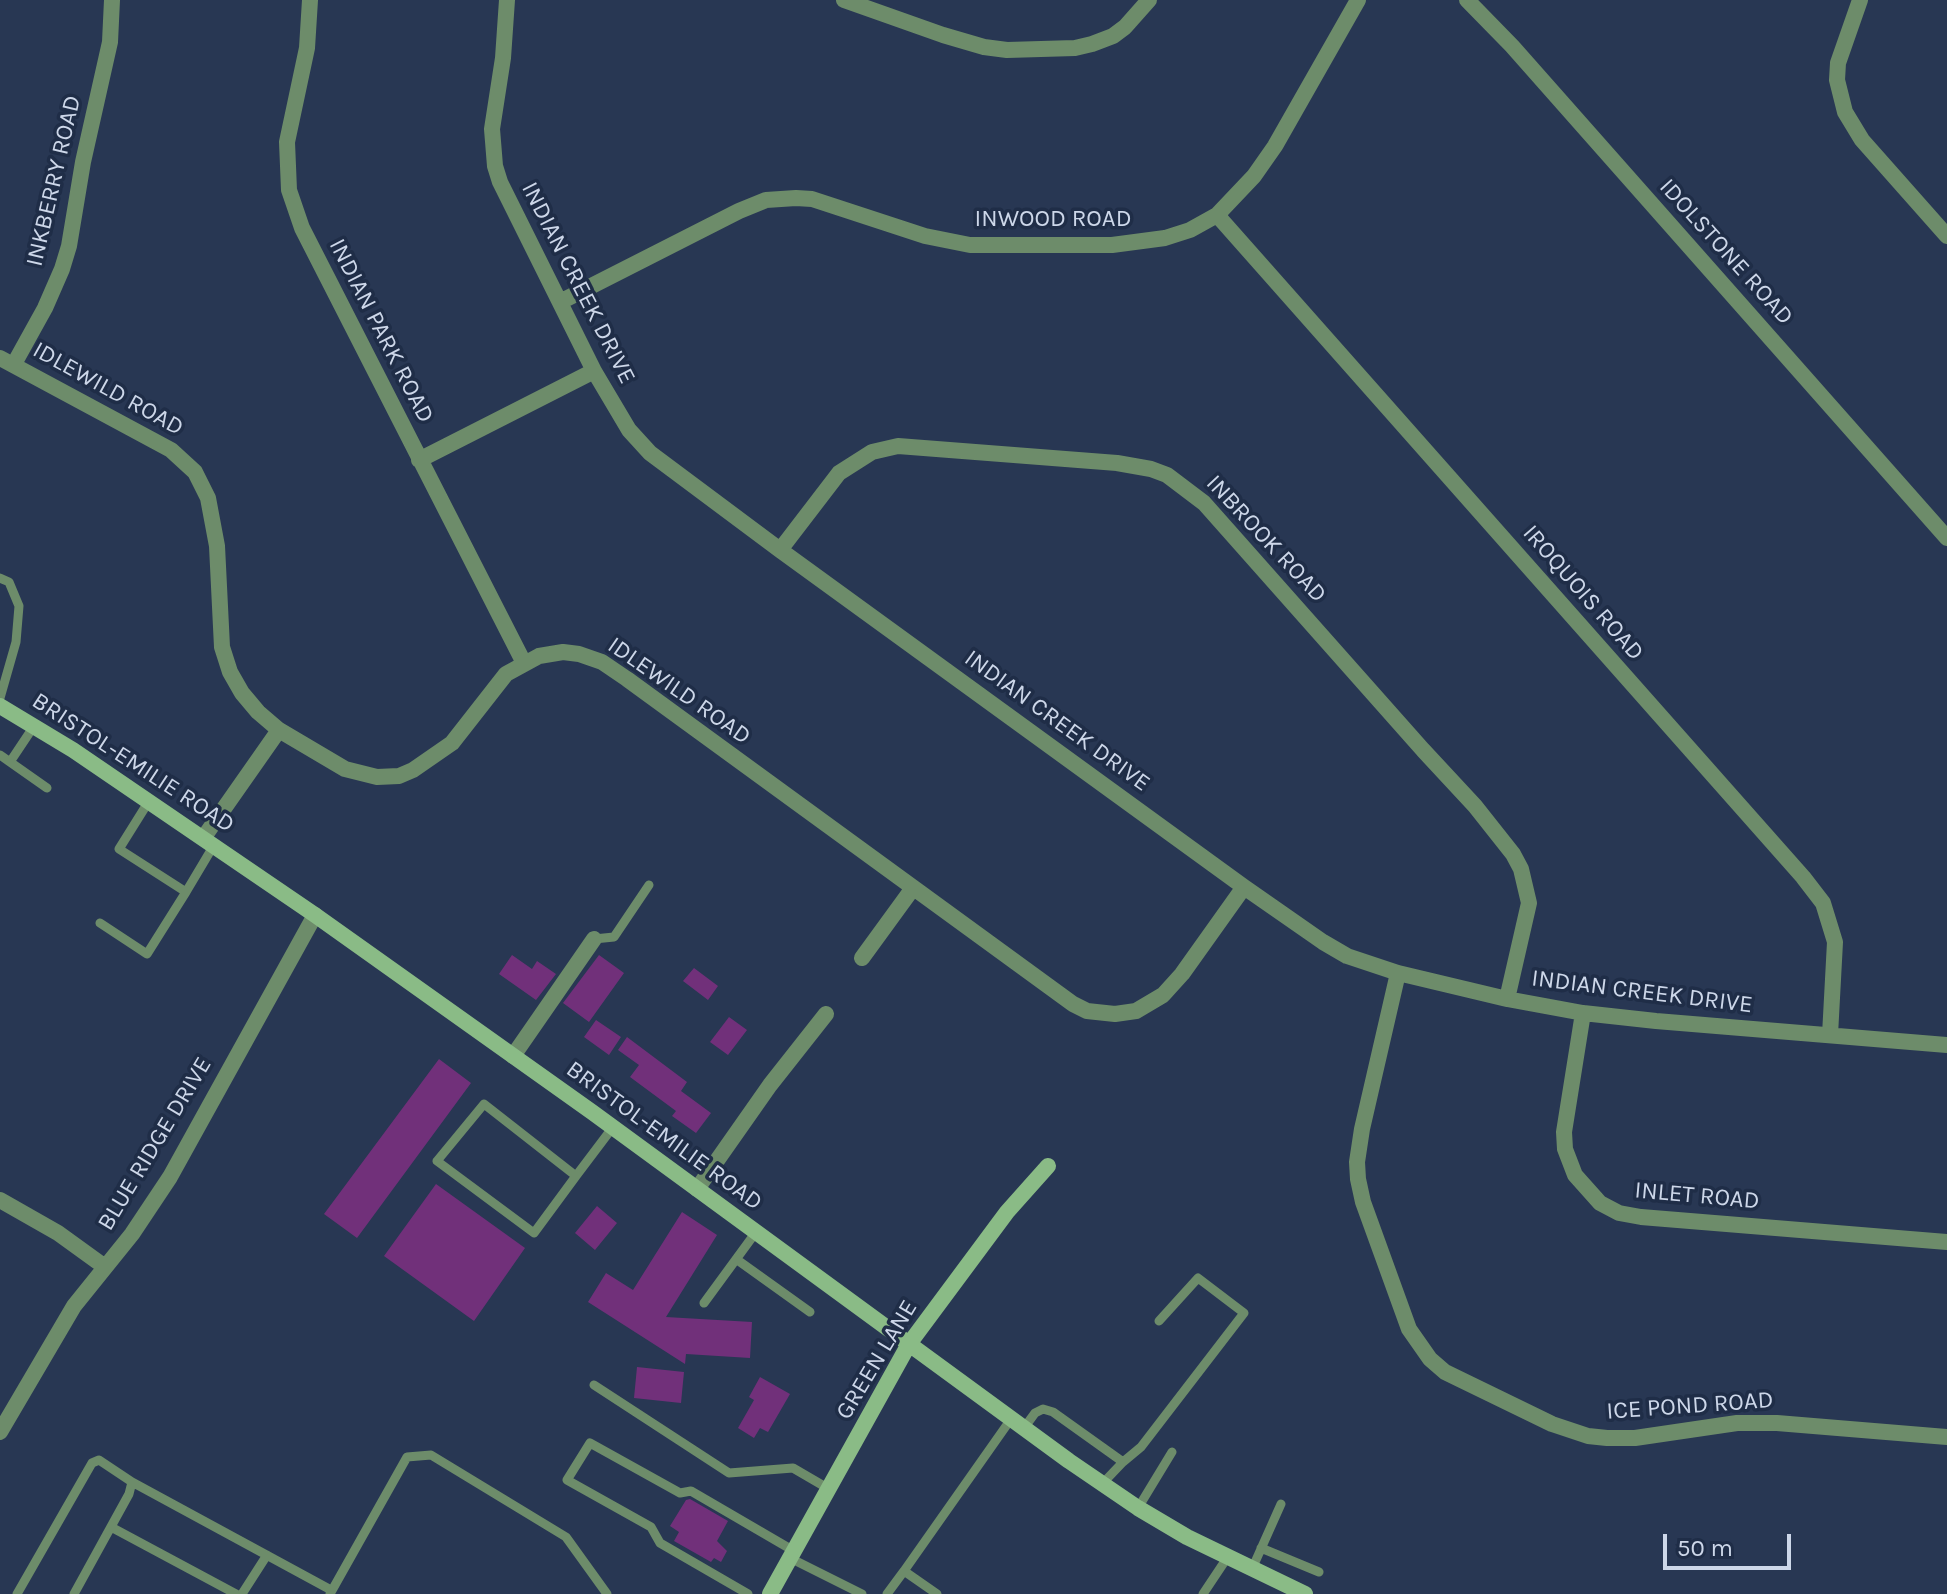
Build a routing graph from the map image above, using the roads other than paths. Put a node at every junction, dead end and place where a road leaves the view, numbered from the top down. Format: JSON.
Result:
{"nodes":[{"id":1,"x":112,"y":0,"type":"edge"},
{"id":2,"x":310,"y":0,"type":"edge"},
{"id":3,"x":507,"y":0,"type":"edge"},
{"id":4,"x":844,"y":0,"type":"edge"},
{"id":5,"x":1149,"y":0,"type":"edge"},
{"id":6,"x":1358,"y":0,"type":"edge"},
{"id":7,"x":1467,"y":0,"type":"edge"},
{"id":8,"x":1860,"y":0,"type":"edge"},
{"id":9,"x":1217,"y":215,"type":"junction"},
{"id":10,"x":1947,"y":236,"type":"edge"},
{"id":11,"x":560,"y":302,"type":"junction"},
{"id":12,"x":7,"y":361,"type":"edge"},
{"id":13,"x":594,"y":371,"type":"junction"},
{"id":14,"x":419,"y":460,"type":"junction"},
{"id":15,"x":1947,"y":538,"type":"edge"},
{"id":16,"x":780,"y":550,"type":"junction"},
{"id":17,"x":0,"y":578,"type":"edge"},
{"id":18,"x":524,"y":663,"type":"junction"},
{"id":19,"x":0,"y":698,"type":"edge"},
{"id":20,"x":0,"y":706,"type":"edge"},
{"id":21,"x":34,"y":726,"type":"junction"},
{"id":22,"x":279,"y":730,"type":"junction"},
{"id":23,"x":0,"y":755,"type":"edge"},
{"id":24,"x":10,"y":762,"type":"junction"},
{"id":25,"x":47,"y":788,"type":"dead end"},
{"id":26,"x":149,"y":801,"type":"junction"},
{"id":27,"x":209,"y":841,"type":"junction"},
{"id":28,"x":649,"y":885,"type":"dead end"},
{"id":29,"x":1244,"y":887,"type":"junction"},
{"id":30,"x":913,"y":888,"type":"junction"},
{"id":31,"x":186,"y":892,"type":"junction"},
{"id":32,"x":315,"y":915,"type":"junction"},
{"id":33,"x":100,"y":923,"type":"dead end"},
{"id":34,"x":594,"y":939,"type":"joint"},
{"id":35,"x":862,"y":958,"type":"dead end"},
{"id":36,"x":1398,"y":973,"type":"junction"},
{"id":37,"x":1507,"y":999,"type":"junction"},
{"id":38,"x":1583,"y":1013,"type":"junction"},
{"id":39,"x":826,"y":1014,"type":"dead end"},
{"id":40,"x":1830,"y":1035,"type":"junction"},
{"id":41,"x":1947,"y":1045,"type":"edge"},
{"id":42,"x":513,"y":1056,"type":"junction"},
{"id":43,"x":613,"y":1127,"type":"junction"},
{"id":44,"x":1048,"y":1166,"type":"dead end"},
{"id":45,"x":576,"y":1176,"type":"junction"},
{"id":46,"x":697,"y":1189,"type":"junction"},
{"id":47,"x":0,"y":1200,"type":"edge"},
{"id":48,"x":756,"y":1232,"type":"junction"},
{"id":49,"x":1947,"y":1242,"type":"edge"},
{"id":50,"x":736,"y":1259,"type":"junction"},
{"id":51,"x":105,"y":1267,"type":"junction"},
{"id":52,"x":704,"y":1303,"type":"dead end"},
{"id":53,"x":810,"y":1312,"type":"dead end"},
{"id":54,"x":1159,"y":1321,"type":"dead end"},
{"id":55,"x":909,"y":1344,"type":"junction"},
{"id":56,"x":594,"y":1385,"type":"dead end"},
{"id":57,"x":1017,"y":1423,"type":"junction"},
{"id":58,"x":1,"y":1428,"type":"edge"},
{"id":59,"x":1947,"y":1437,"type":"edge"},
{"id":60,"x":1172,"y":1452,"type":"dead end"},
{"id":61,"x":1123,"y":1462,"type":"junction"},
{"id":62,"x":132,"y":1482,"type":"junction"},
{"id":63,"x":1102,"y":1484,"type":"junction"},
{"id":64,"x":829,"y":1489,"type":"junction"},
{"id":65,"x":1281,"y":1504,"type":"dead end"},
{"id":66,"x":1138,"y":1508,"type":"junction"},
{"id":67,"x":111,"y":1527,"type":"junction"},
{"id":68,"x":1261,"y":1548,"type":"junction"},
{"id":69,"x":792,"y":1554,"type":"junction"},
{"id":70,"x":267,"y":1555,"type":"junction"},
{"id":71,"x":1227,"y":1558,"type":"junction"},
{"id":72,"x":1252,"y":1569,"type":"junction"},
{"id":73,"x":904,"y":1571,"type":"junction"},
{"id":74,"x":1319,"y":1572,"type":"dead end"},
{"id":75,"x":330,"y":1592,"type":"edge"},
{"id":76,"x":17,"y":1594,"type":"edge"},
{"id":77,"x":74,"y":1594,"type":"edge"},
{"id":78,"x":239,"y":1594,"type":"edge"},
{"id":79,"x":607,"y":1594,"type":"edge"},
{"id":80,"x":748,"y":1594,"type":"edge"},
{"id":81,"x":770,"y":1594,"type":"edge"},
{"id":82,"x":862,"y":1594,"type":"edge"},
{"id":83,"x":887,"y":1594,"type":"edge"},
{"id":84,"x":937,"y":1594,"type":"edge"},
{"id":85,"x":1205,"y":1594,"type":"edge"},
{"id":86,"x":1305,"y":1594,"type":"edge"}],
"edges":[{"from":1,"to":12,"type":"street","name":"INKBERRY ROAD"},
{"from":2,"to":14,"type":"street","name":"INDIAN PARK ROAD"},
{"from":3,"to":11,"type":"street","name":"INDIAN CREEK DRIVE"},
{"from":4,"to":5,"type":"street"},
{"from":6,"to":9,"type":"street","name":"INWOOD ROAD"},
{"from":7,"to":15,"type":"street","name":"IDOLSTONE ROAD"},
{"from":8,"to":10,"type":"street"},
{"from":9,"to":11,"type":"street","name":"INWOOD ROAD"},
{"from":9,"to":40,"type":"street","name":"IROQUOIS ROAD"},
{"from":11,"to":13,"type":"street","name":"INDIAN CREEK DRIVE"},
{"from":12,"to":22,"type":"street","name":"IDLEWILD ROAD"},
{"from":13,"to":14,"type":"street"},
{"from":13,"to":16,"type":"street","name":"INDIAN CREEK DRIVE"},
{"from":14,"to":18,"type":"street","name":"INDIAN PARK ROAD"},
{"from":16,"to":29,"type":"street","name":"INDIAN CREEK DRIVE"},
{"from":16,"to":37,"type":"street","name":"INBROOK ROAD"},
{"from":17,"to":19,"type":"lane"},
{"from":18,"to":22,"type":"street","name":"IDLEWILD ROAD"},
{"from":18,"to":30,"type":"street","name":"IDLEWILD ROAD"},
{"from":20,"to":21,"type":"street","name":"BRISTOL-EMILIE ROAD"},
{"from":21,"to":24,"type":"lane"},
{"from":21,"to":26,"type":"street","name":"BRISTOL-EMILIE ROAD"},
{"from":22,"to":27,"type":"street"},
{"from":23,"to":24,"type":"lane"},
{"from":24,"to":25,"type":"lane"},
{"from":26,"to":27,"type":"street","name":"BRISTOL-EMILIE ROAD"},
{"from":26,"to":31,"type":"lane"},
{"from":27,"to":31,"type":"lane"},
{"from":27,"to":32,"type":"street","name":"BRISTOL-EMILIE ROAD"},
{"from":28,"to":34,"type":"lane"},
{"from":29,"to":30,"type":"street","name":"IDLEWILD ROAD"},
{"from":29,"to":36,"type":"street","name":"INDIAN CREEK DRIVE"},
{"from":30,"to":35,"type":"street"},
{"from":31,"to":33,"type":"lane"},
{"from":32,"to":42,"type":"street","name":"BRISTOL-EMILIE ROAD"},
{"from":32,"to":51,"type":"street","name":"BLUE RIDGE DRIVE"},
{"from":34,"to":42,"type":"street"},
{"from":36,"to":37,"type":"street","name":"INDIAN CREEK DRIVE"},
{"from":36,"to":59,"type":"street","name":"ICE POND ROAD"},
{"from":37,"to":38,"type":"street","name":"INDIAN CREEK DRIVE"},
{"from":38,"to":40,"type":"street","name":"INDIAN CREEK DRIVE"},
{"from":38,"to":49,"type":"street","name":"INLET ROAD"},
{"from":39,"to":46,"type":"street"},
{"from":40,"to":41,"type":"street","name":"INDIAN CREEK DRIVE"},
{"from":42,"to":43,"type":"street","name":"BRISTOL-EMILIE ROAD"},
{"from":43,"to":45,"type":"lane"},
{"from":43,"to":46,"type":"street","name":"BRISTOL-EMILIE ROAD"},
{"from":44,"to":55,"type":"street","name":"GREEN LANE"},
{"from":45,"to":45,"type":"lane"},
{"from":46,"to":48,"type":"street","name":"BRISTOL-EMILIE ROAD"},
{"from":47,"to":51,"type":"street"},
{"from":48,"to":50,"type":"lane"},
{"from":48,"to":55,"type":"street","name":"BRISTOL-EMILIE ROAD"},
{"from":50,"to":52,"type":"lane"},
{"from":50,"to":53,"type":"lane"},
{"from":51,"to":58,"type":"street","name":"BLUE RIDGE DRIVE"},
{"from":54,"to":61,"type":"lane"},
{"from":55,"to":57,"type":"street","name":"BRISTOL-EMILIE ROAD"},
{"from":55,"to":64,"type":"street","name":"GREEN LANE"},
{"from":56,"to":64,"type":"lane"},
{"from":57,"to":61,"type":"lane"},
{"from":57,"to":63,"type":"street","name":"BRISTOL-EMILIE ROAD"},
{"from":57,"to":73,"type":"lane"},
{"from":60,"to":66,"type":"lane"},
{"from":61,"to":63,"type":"lane"},
{"from":62,"to":67,"type":"lane"},
{"from":62,"to":70,"type":"lane"},
{"from":62,"to":76,"type":"lane"},
{"from":63,"to":66,"type":"street","name":"BRISTOL-EMILIE ROAD"},
{"from":64,"to":69,"type":"street","name":"GREEN LANE"},
{"from":65,"to":68,"type":"lane"},
{"from":66,"to":71,"type":"street","name":"BRISTOL-EMILIE ROAD"},
{"from":67,"to":77,"type":"lane"},
{"from":67,"to":78,"type":"lane"},
{"from":68,"to":72,"type":"lane"},
{"from":68,"to":74,"type":"lane"},
{"from":69,"to":80,"type":"lane"},
{"from":69,"to":81,"type":"street","name":"GREEN LANE"},
{"from":69,"to":82,"type":"lane"},
{"from":70,"to":75,"type":"lane"},
{"from":70,"to":78,"type":"lane"},
{"from":71,"to":72,"type":"street","name":"BRISTOL-EMILIE ROAD"},
{"from":71,"to":85,"type":"lane"},
{"from":72,"to":86,"type":"street","name":"BRISTOL-EMILIE ROAD"},
{"from":73,"to":83,"type":"lane"},
{"from":73,"to":84,"type":"lane"},
{"from":75,"to":79,"type":"lane"}]}
